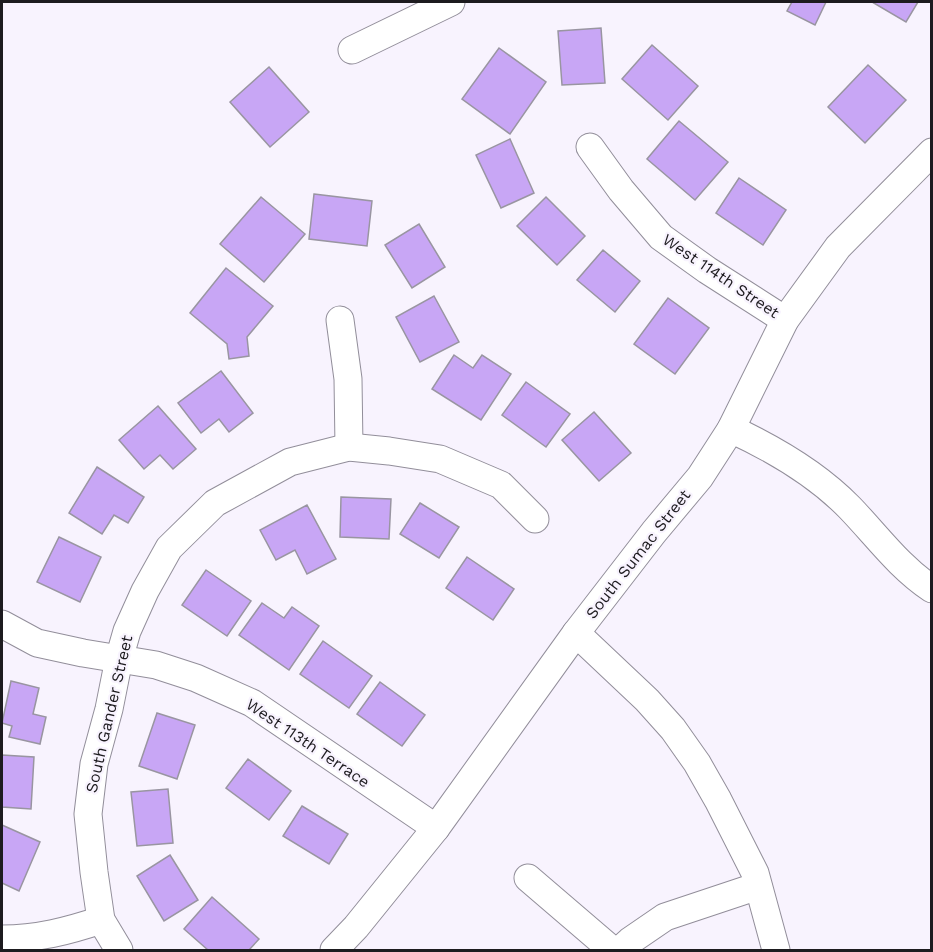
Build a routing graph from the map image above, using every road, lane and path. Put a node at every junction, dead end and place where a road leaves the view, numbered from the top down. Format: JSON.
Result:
{"nodes":[{"id":1,"x":451,"y":2,"type":"edge"},
{"id":2,"x":352,"y":50,"type":"dead end"},
{"id":3,"x":590,"y":147,"type":"dead end"},
{"id":4,"x":932,"y":152,"type":"edge"},
{"id":5,"x":340,"y":320,"type":"dead end"},
{"id":6,"x":785,"y":320,"type":"junction"},
{"id":7,"x":731,"y":429,"type":"junction"},
{"id":8,"x":349,"y":447,"type":"junction"},
{"id":9,"x":535,"y":519,"type":"dead end"},
{"id":10,"x":932,"y":589,"type":"edge"},
{"id":11,"x":2,"y":624,"type":"edge"},
{"id":12,"x":576,"y":633,"type":"junction"},
{"id":13,"x":119,"y":659,"type":"junction"},
{"id":14,"x":436,"y":828,"type":"junction"},
{"id":15,"x":528,"y":878,"type":"dead end"},
{"id":16,"x":758,"y":886,"type":"junction"},
{"id":17,"x":101,"y":920,"type":"junction"},
{"id":18,"x":2,"y":939,"type":"edge"},
{"id":19,"x":119,"y":951,"type":"edge"},
{"id":20,"x":334,"y":951,"type":"edge"},
{"id":21,"x":612,"y":951,"type":"edge"},
{"id":22,"x":620,"y":951,"type":"edge"},
{"id":23,"x":776,"y":951,"type":"edge"}],
"edges":[{"from":1,"to":2,"type":"street"},
{"from":3,"to":6,"type":"street","name":"West 114th Street"},
{"from":4,"to":6,"type":"street","name":"South Sumac Street"},
{"from":5,"to":8,"type":"street"},
{"from":6,"to":7,"type":"street","name":"South Sumac Street"},
{"from":7,"to":10,"type":"street"},
{"from":7,"to":12,"type":"street","name":"South Sumac Street"},
{"from":8,"to":9,"type":"street","name":"South Gander Street"},
{"from":8,"to":13,"type":"street","name":"South Gander Street"},
{"from":11,"to":13,"type":"street","name":"West 113th Terrace"},
{"from":12,"to":14,"type":"street","name":"South Sumac Street"},
{"from":12,"to":16,"type":"street"},
{"from":13,"to":14,"type":"street","name":"West 113th Terrace"},
{"from":13,"to":17,"type":"street","name":"South Gander Street"},
{"from":14,"to":20,"type":"street","name":"South Sumac Street"},
{"from":15,"to":21,"type":"street"},
{"from":16,"to":22,"type":"street"},
{"from":16,"to":23,"type":"street"},
{"from":17,"to":18,"type":"street"},
{"from":17,"to":19,"type":"street","name":"South Gander Street"}]}
